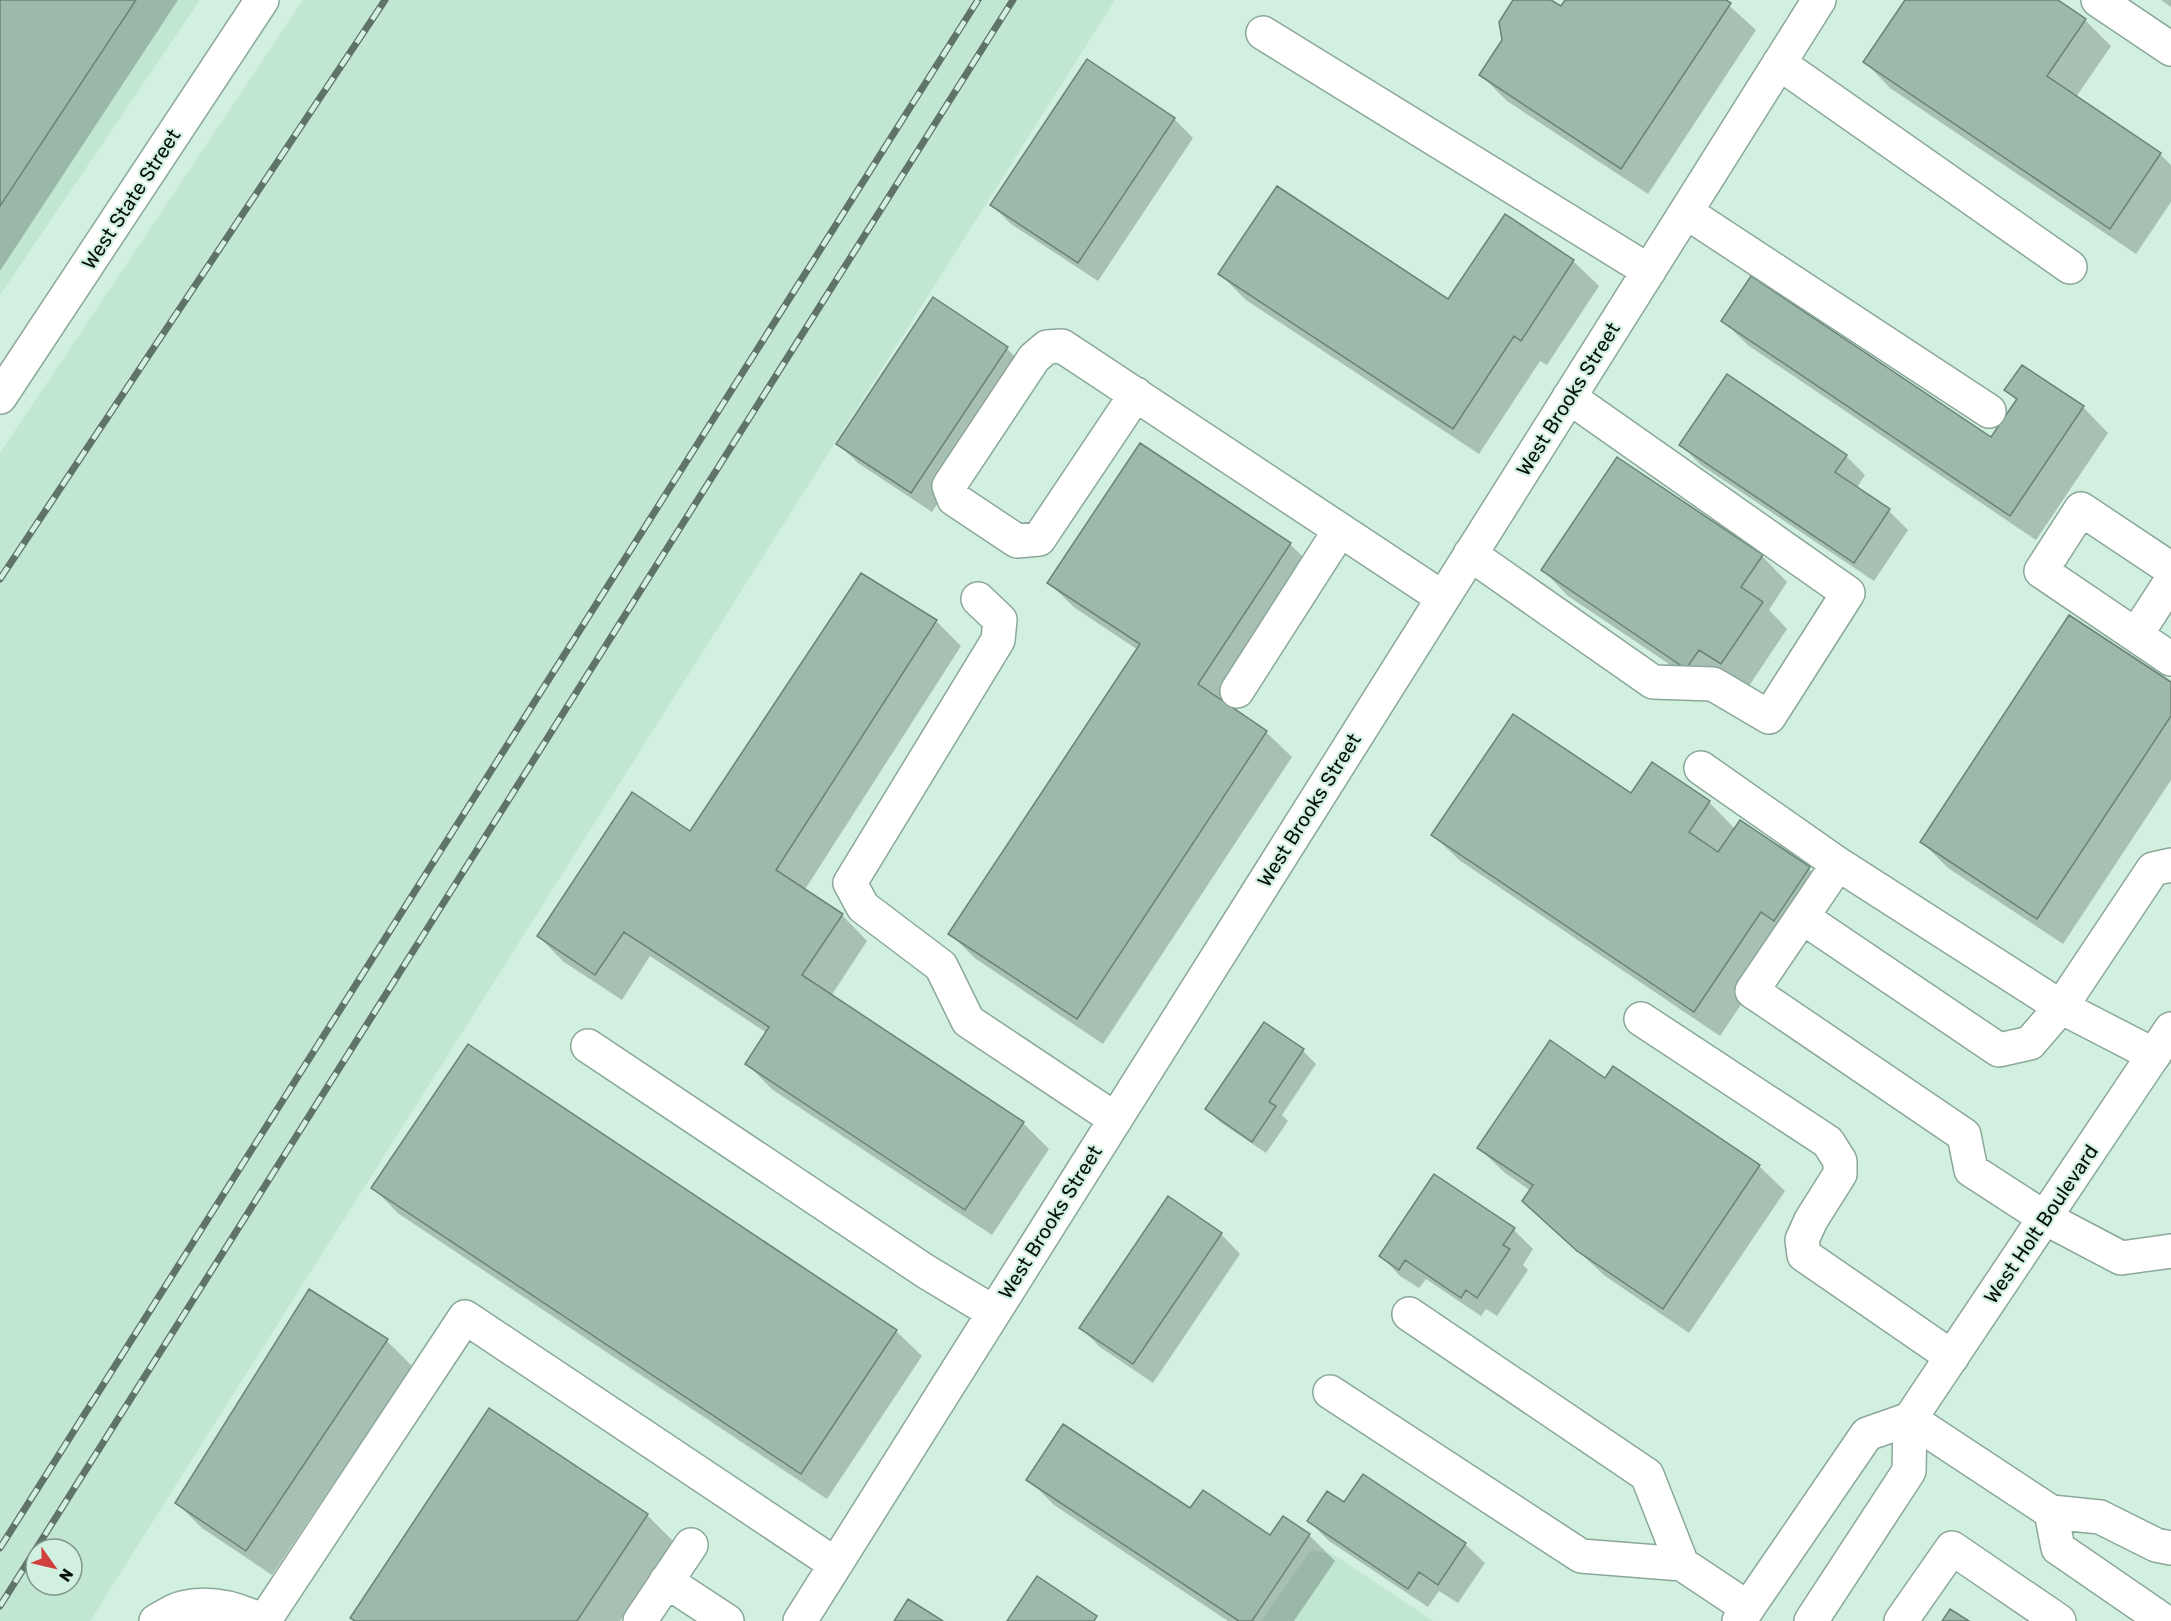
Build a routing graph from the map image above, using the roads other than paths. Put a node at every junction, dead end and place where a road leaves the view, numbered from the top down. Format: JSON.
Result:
{"nodes":[{"id":1,"x":262,"y":0,"type":"edge"},
{"id":2,"x":2098,"y":0,"type":"edge"},
{"id":3,"x":1812,"y":3,"type":"edge"},
{"id":4,"x":1263,"y":33,"type":"dead end"},
{"id":5,"x":2171,"y":49,"type":"edge"},
{"id":6,"x":1779,"y":63,"type":"junction"},
{"id":7,"x":1686,"y":212,"type":"junction"},
{"id":8,"x":2070,"y":267,"type":"dead end"},
{"id":9,"x":1649,"y":271,"type":"junction"},
{"id":10,"x":1136,"y":394,"type":"junction"},
{"id":11,"x":0,"y":397,"type":"edge"},
{"id":12,"x":1569,"y":397,"type":"junction"},
{"id":13,"x":1989,"y":411,"type":"dead end"},
{"id":14,"x":1340,"y":530,"type":"junction"},
{"id":15,"x":1470,"y":554,"type":"junction"},
{"id":16,"x":2171,"y":569,"type":"edge"},
{"id":17,"x":2171,"y":581,"type":"edge"},
{"id":18,"x":1443,"y":598,"type":"junction"},
{"id":19,"x":978,"y":599,"type":"dead end"},
{"id":20,"x":2136,"y":635,"type":"junction"},
{"id":21,"x":2171,"y":659,"type":"edge"},
{"id":22,"x":1237,"y":691,"type":"dead end"},
{"id":23,"x":1701,"y":768,"type":"dead end"},
{"id":24,"x":1838,"y":864,"type":"junction"},
{"id":25,"x":2171,"y":865,"type":"edge"},
{"id":26,"x":1802,"y":917,"type":"junction"},
{"id":27,"x":2061,"y":1007,"type":"junction"},
{"id":28,"x":1641,"y":1019,"type":"dead end"},
{"id":29,"x":2162,"y":1042,"type":"edge"},
{"id":30,"x":588,"y":1046,"type":"dead end"},
{"id":31,"x":1115,"y":1119,"type":"junction"},
{"id":32,"x":2045,"y":1218,"type":"junction"},
{"id":33,"x":2171,"y":1251,"type":"edge"},
{"id":34,"x":993,"y":1312,"type":"junction"},
{"id":35,"x":1409,"y":1314,"type":"dead end"},
{"id":36,"x":1952,"y":1357,"type":"junction"},
{"id":37,"x":1330,"y":1392,"type":"dead end"},
{"id":38,"x":1910,"y":1419,"type":"junction"},
{"id":39,"x":2051,"y":1512,"type":"junction"},
{"id":40,"x":691,"y":1545,"type":"dead end"},
{"id":41,"x":2171,"y":1548,"type":"edge"},
{"id":42,"x":835,"y":1564,"type":"junction"},
{"id":43,"x":1682,"y":1564,"type":"junction"},
{"id":44,"x":666,"y":1581,"type":"junction"},
{"id":45,"x":1744,"y":1615,"type":"edge"},
{"id":46,"x":156,"y":1621,"type":"edge"},
{"id":47,"x":263,"y":1621,"type":"edge"},
{"id":48,"x":639,"y":1621,"type":"edge"},
{"id":49,"x":727,"y":1621,"type":"edge"},
{"id":50,"x":800,"y":1621,"type":"edge"},
{"id":51,"x":1811,"y":1621,"type":"edge"},
{"id":52,"x":1901,"y":1621,"type":"edge"},
{"id":53,"x":2059,"y":1621,"type":"edge"},
{"id":54,"x":2164,"y":1621,"type":"edge"}],
"edges":[{"from":1,"to":11,"type":"street","name":"West State Street"},
{"from":2,"to":5,"type":"street"},
{"from":3,"to":6,"type":"street","name":"West Brooks Street"},
{"from":4,"to":9,"type":"street"},
{"from":6,"to":7,"type":"street","name":"West Brooks Street"},
{"from":6,"to":8,"type":"street"},
{"from":7,"to":9,"type":"street","name":"West Brooks Street"},
{"from":7,"to":13,"type":"street"},
{"from":9,"to":12,"type":"street","name":"West Brooks Street"},
{"from":10,"to":10,"type":"street"},
{"from":10,"to":14,"type":"street"},
{"from":12,"to":15,"type":"street","name":"West Brooks Street"},
{"from":12,"to":15,"type":"street"},
{"from":14,"to":18,"type":"street"},
{"from":14,"to":22,"type":"street"},
{"from":15,"to":18,"type":"street","name":"West Brooks Street"},
{"from":16,"to":20,"type":"street"},
{"from":17,"to":20,"type":"street"},
{"from":18,"to":31,"type":"street","name":"West Brooks Street"},
{"from":19,"to":31,"type":"street"},
{"from":20,"to":21,"type":"street"},
{"from":23,"to":24,"type":"street"},
{"from":24,"to":26,"type":"street"},
{"from":24,"to":27,"type":"street"},
{"from":25,"to":27,"type":"street"},
{"from":26,"to":27,"type":"street"},
{"from":26,"to":32,"type":"street"},
{"from":27,"to":29,"type":"street"},
{"from":28,"to":36,"type":"street"},
{"from":29,"to":32,"type":"street","name":"West Holt Boulevard"},
{"from":30,"to":34,"type":"street"},
{"from":31,"to":34,"type":"street","name":"West Brooks Street"},
{"from":32,"to":33,"type":"street"},
{"from":32,"to":36,"type":"street","name":"West Holt Boulevard"},
{"from":34,"to":42,"type":"street","name":"West Brooks Street"},
{"from":35,"to":43,"type":"street"},
{"from":36,"to":38,"type":"street","name":"West Holt Boulevard"},
{"from":37,"to":43,"type":"street"},
{"from":38,"to":39,"type":"street"},
{"from":38,"to":45,"type":"street"},
{"from":38,"to":51,"type":"street"},
{"from":39,"to":41,"type":"street"},
{"from":39,"to":54,"type":"street"},
{"from":40,"to":44,"type":"street"},
{"from":42,"to":47,"type":"street"},
{"from":42,"to":50,"type":"street","name":"West Brooks Street"},
{"from":43,"to":45,"type":"street"},
{"from":44,"to":48,"type":"street"},
{"from":44,"to":49,"type":"street"},
{"from":46,"to":47,"type":"street"},
{"from":52,"to":53,"type":"street"}]}
